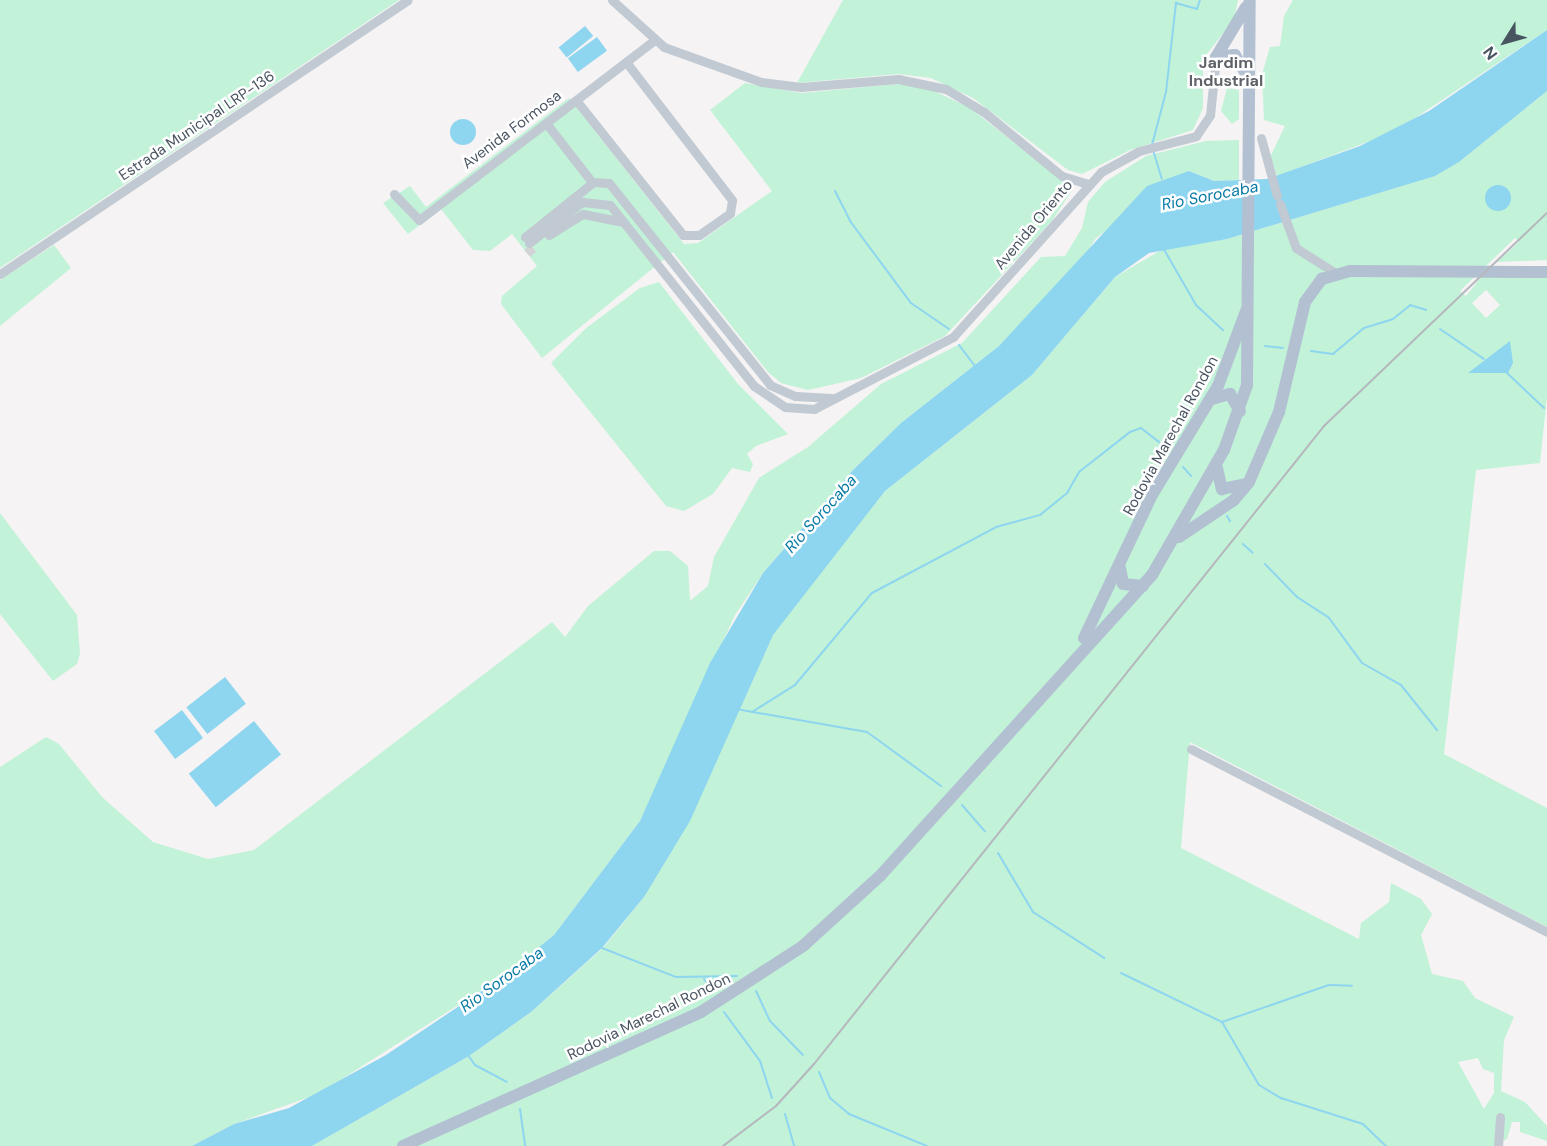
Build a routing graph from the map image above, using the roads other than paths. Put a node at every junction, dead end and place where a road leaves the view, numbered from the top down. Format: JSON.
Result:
{"nodes":[{"id":1,"x":408,"y":0,"type":"edge"},
{"id":2,"x":612,"y":0,"type":"edge"},
{"id":3,"x":1249,"y":0,"type":"edge"},
{"id":4,"x":653,"y":41,"type":"junction"},
{"id":5,"x":1216,"y":57,"type":"junction"},
{"id":6,"x":626,"y":62,"type":"junction"},
{"id":7,"x":1249,"y":80,"type":"junction"},
{"id":8,"x":576,"y":100,"type":"junction"},
{"id":9,"x":546,"y":123,"type":"junction"},
{"id":10,"x":1261,"y":138,"type":"dead end"},
{"id":11,"x":592,"y":183,"type":"junction"},
{"id":12,"x":1088,"y":184,"type":"junction"},
{"id":13,"x":611,"y":186,"type":"junction"},
{"id":14,"x":394,"y":194,"type":"dead end"},
{"id":15,"x":600,"y":201,"type":"junction"},
{"id":16,"x":582,"y":202,"type":"junction"},
{"id":17,"x":592,"y":213,"type":"junction"},
{"id":18,"x":575,"y":217,"type":"junction"},
{"id":19,"x":627,"y":224,"type":"junction"},
{"id":20,"x":529,"y":243,"type":"junction"},
{"id":21,"x":1547,"y":264,"type":"edge"},
{"id":22,"x":1435,"y":270,"type":"junction"},
{"id":23,"x":1547,"y":272,"type":"edge"},
{"id":24,"x":1334,"y":273,"type":"junction"},
{"id":25,"x":0,"y":274,"type":"edge"},
{"id":26,"x":1249,"y":289,"type":"junction"},
{"id":27,"x":835,"y":398,"type":"junction"},
{"id":28,"x":1212,"y":399,"type":"junction"},
{"id":29,"x":1240,"y":411,"type":"junction"},
{"id":30,"x":1217,"y":465,"type":"junction"},
{"id":31,"x":1249,"y":482,"type":"junction"},
{"id":32,"x":1173,"y":543,"type":"junction"},
{"id":33,"x":1120,"y":565,"type":"junction"},
{"id":34,"x":1143,"y":586,"type":"junction"},
{"id":35,"x":1072,"y":657,"type":"junction"},
{"id":36,"x":1191,"y":749,"type":"dead end"},
{"id":37,"x":1547,"y":932,"type":"edge"},
{"id":38,"x":1500,"y":1117,"type":"dead end"},
{"id":39,"x":403,"y":1146,"type":"edge"},
{"id":40,"x":1498,"y":1146,"type":"edge"}],
"edges":[{"from":1,"to":25,"type":"street","name":"Estrada Municipal LRP-136"},
{"from":2,"to":4,"type":"street"},
{"from":3,"to":5,"type":"main road"},
{"from":3,"to":7,"type":"main road","name":"Rodovia Marechal Rondon"},
{"from":4,"to":6,"type":"street","name":"Avenida Formosa"},
{"from":4,"to":12,"type":"street"},
{"from":5,"to":7,"type":"main road"},
{"from":5,"to":12,"type":"street","name":"Avenida Oriento"},
{"from":6,"to":8,"type":"street","name":"Avenida Formosa"},
{"from":6,"to":8,"type":"street"},
{"from":7,"to":26,"type":"main road","name":"Rodovia Marechal Rondon"},
{"from":8,"to":9,"type":"street","name":"Avenida Formosa"},
{"from":9,"to":11,"type":"street"},
{"from":9,"to":14,"type":"street","name":"Avenida Formosa"},
{"from":10,"to":24,"type":"street"},
{"from":11,"to":13,"type":"street"},
{"from":11,"to":15,"type":"street"},
{"from":11,"to":20,"type":"street"},
{"from":12,"to":27,"type":"street","name":"Avenida Oriento"},
{"from":13,"to":15,"type":"street"},
{"from":13,"to":27,"type":"street"},
{"from":15,"to":16,"type":"street"},
{"from":15,"to":17,"type":"street"},
{"from":15,"to":19,"type":"street","name":"Avenida Oriento"},
{"from":16,"to":18,"type":"street"},
{"from":16,"to":20,"type":"street"},
{"from":17,"to":18,"type":"street"},
{"from":17,"to":19,"type":"street"},
{"from":18,"to":20,"type":"street"},
{"from":19,"to":27,"type":"street","name":"Avenida Oriento"},
{"from":21,"to":22,"type":"main road"},
{"from":22,"to":23,"type":"main road"},
{"from":22,"to":24,"type":"main road"},
{"from":24,"to":31,"type":"main road"},
{"from":26,"to":28,"type":"main road","name":"Rodovia Marechal Rondon"},
{"from":26,"to":29,"type":"main road","name":"Rodovia Marechal Rondon"},
{"from":28,"to":29,"type":"main road"},
{"from":28,"to":33,"type":"main road","name":"Rodovia Marechal Rondon"},
{"from":29,"to":30,"type":"main road","name":"Rodovia Marechal Rondon"},
{"from":30,"to":31,"type":"main road"},
{"from":30,"to":32,"type":"main road","name":"Rodovia Marechal Rondon"},
{"from":31,"to":32,"type":"main road"},
{"from":32,"to":34,"type":"main road","name":"Rodovia Marechal Rondon"},
{"from":33,"to":34,"type":"main road"},
{"from":33,"to":35,"type":"main road","name":"Rodovia Marechal Rondon"},
{"from":34,"to":35,"type":"main road","name":"Rodovia Marechal Rondon"},
{"from":35,"to":39,"type":"main road","name":"Rodovia Marechal Rondon"},
{"from":36,"to":37,"type":"street"},
{"from":38,"to":40,"type":"street"}]}
